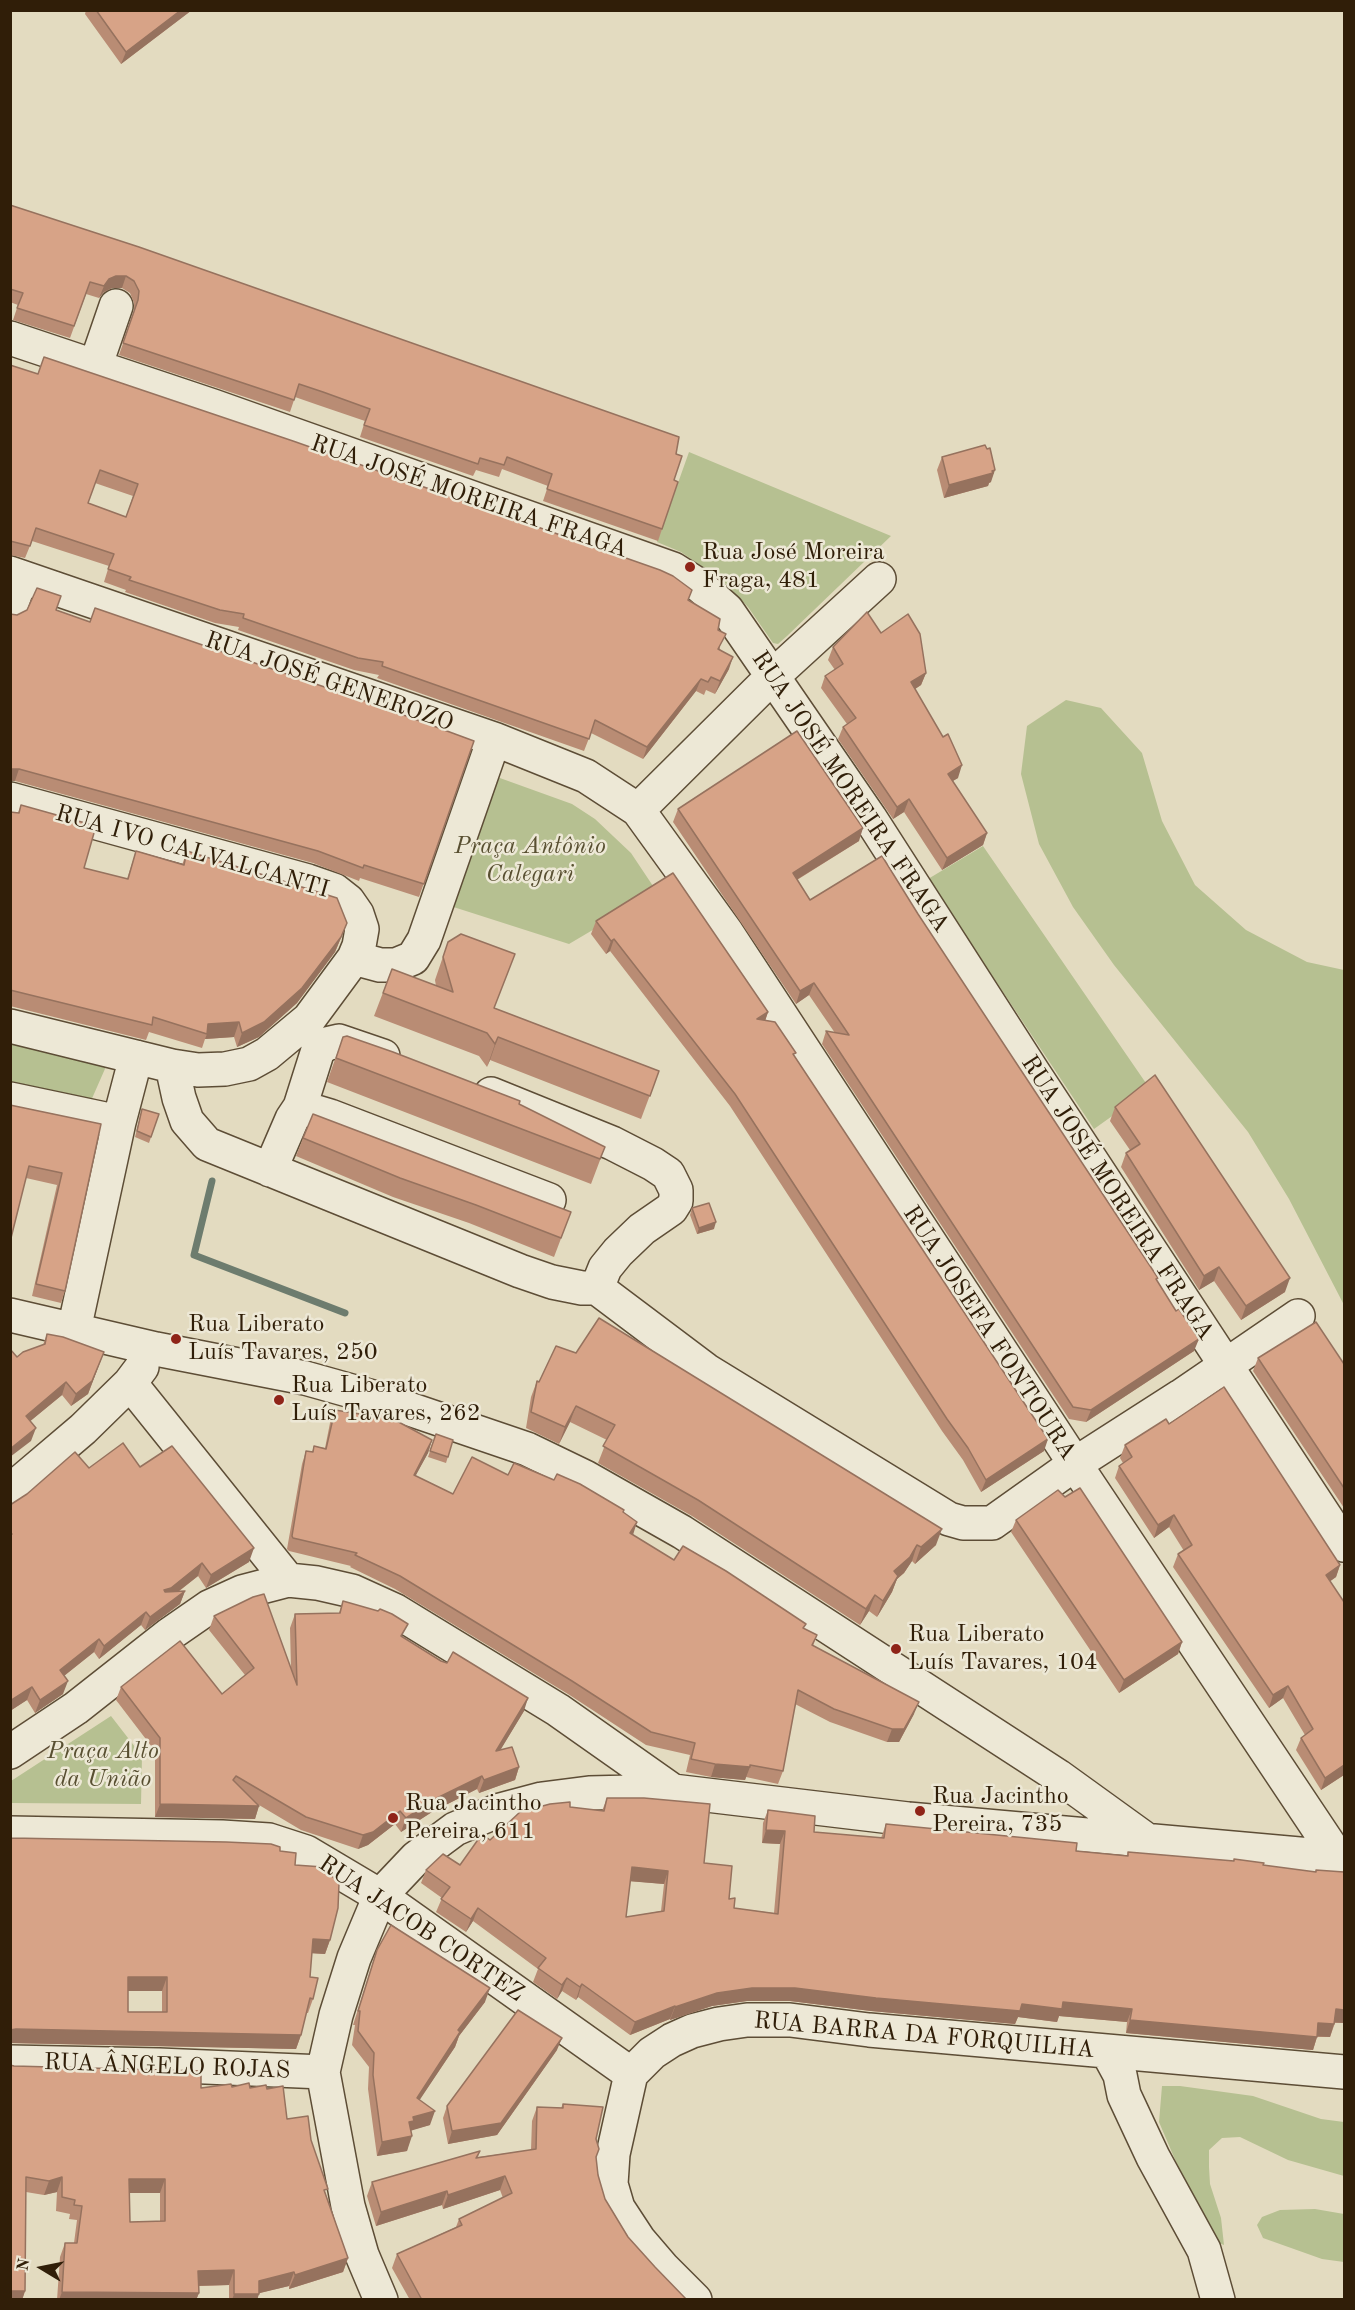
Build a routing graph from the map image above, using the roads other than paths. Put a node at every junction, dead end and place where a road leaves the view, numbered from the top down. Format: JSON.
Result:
{"nodes":[{"id":1,"x":116,"y":306,"type":"dead end"},
{"id":2,"x":10,"y":338,"type":"edge"},
{"id":3,"x":94,"y":367,"type":"junction"},
{"id":4,"x":16,"y":575,"type":"edge"},
{"id":5,"x":879,"y":579,"type":"dead end"},
{"id":6,"x":10,"y":609,"type":"edge"},
{"id":7,"x":773,"y":676,"type":"junction"},
{"id":8,"x":495,"y":739,"type":"junction"},
{"id":9,"x":10,"y":799,"type":"edge"},
{"id":10,"x":638,"y":810,"type":"junction"},
{"id":11,"x":354,"y":958,"type":"junction"},
{"id":12,"x":10,"y":1026,"type":"edge"},
{"id":13,"x":136,"y":1057,"type":"junction"},
{"id":14,"x":172,"y":1066,"type":"junction"},
{"id":15,"x":413,"y":1066,"type":"edge"},
{"id":16,"x":466,"y":1084,"type":"edge"},
{"id":17,"x":10,"y":1099,"type":"edge"},
{"id":18,"x":300,"y":1107,"type":"junction"},
{"id":19,"x":119,"y":1122,"type":"junction"},
{"id":20,"x":270,"y":1170,"type":"junction"},
{"id":21,"x":549,"y":1200,"type":"dead end"},
{"id":22,"x":597,"y":1288,"type":"junction"},
{"id":23,"x":10,"y":1315,"type":"edge"},
{"id":24,"x":1298,"y":1316,"type":"dead end"},
{"id":25,"x":74,"y":1330,"type":"junction"},
{"id":26,"x":156,"y":1349,"type":"junction"},
{"id":27,"x":1227,"y":1365,"type":"junction"},
{"id":28,"x":130,"y":1383,"type":"junction"},
{"id":29,"x":1075,"y":1464,"type":"junction"},
{"id":30,"x":10,"y":1491,"type":"edge"},
{"id":31,"x":1344,"y":1545,"type":"edge"},
{"id":32,"x":288,"y":1580,"type":"junction"},
{"id":33,"x":10,"y":1752,"type":"edge"},
{"id":34,"x":673,"y":1791,"type":"junction"},
{"id":35,"x":10,"y":1833,"type":"edge"},
{"id":36,"x":1148,"y":1841,"type":"junction"},
{"id":37,"x":1341,"y":1858,"type":"edge"},
{"id":38,"x":380,"y":1896,"type":"junction"},
{"id":39,"x":1107,"y":2051,"type":"junction"},
{"id":40,"x":10,"y":2062,"type":"edge"},
{"id":41,"x":323,"y":2072,"type":"junction"},
{"id":42,"x":1344,"y":2072,"type":"edge"},
{"id":43,"x":631,"y":2074,"type":"junction"},
{"id":44,"x":381,"y":2300,"type":"edge"},
{"id":45,"x":695,"y":2300,"type":"edge"},
{"id":46,"x":1218,"y":2300,"type":"edge"}],
"edges":[{"from":1,"to":3,"type":"street"},
{"from":2,"to":3,"type":"street","name":"RUA JOSÉ MOREIRA FRAGA"},
{"from":3,"to":7,"type":"street","name":"RUA JOSÉ MOREIRA FRAGA"},
{"from":4,"to":6,"type":"street"},
{"from":4,"to":8,"type":"street","name":"RUA JOSÉ GENEROZO"},
{"from":5,"to":7,"type":"street"},
{"from":7,"to":10,"type":"street"},
{"from":7,"to":27,"type":"street","name":"RUA JOSÉ MOREIRA FRAGA"},
{"from":8,"to":10,"type":"street","name":"RUA JOSÉ GENEROZO"},
{"from":8,"to":11,"type":"street"},
{"from":9,"to":11,"type":"street","name":"RUA IVO CALVALCANTI"},
{"from":10,"to":29,"type":"street","name":"RUA JOSEFA FONTOURA"},
{"from":11,"to":14,"type":"street","name":"RUA IVO CALVALCANTI"},
{"from":12,"to":13,"type":"street","name":"RUA IVO CALVALCANTI"},
{"from":13,"to":14,"type":"street","name":"RUA IVO CALVALCANTI"},
{"from":13,"to":19,"type":"street"},
{"from":14,"to":20,"type":"street"},
{"from":15,"to":18,"type":"street"},
{"from":16,"to":22,"type":"street"},
{"from":17,"to":19,"type":"street"},
{"from":18,"to":20,"type":"street"},
{"from":18,"to":21,"type":"street"},
{"from":19,"to":25,"type":"street"},
{"from":20,"to":22,"type":"street"},
{"from":22,"to":29,"type":"street"},
{"from":23,"to":25,"type":"street"},
{"from":24,"to":27,"type":"street"},
{"from":25,"to":26,"type":"street"},
{"from":26,"to":28,"type":"street"},
{"from":26,"to":36,"type":"street"},
{"from":27,"to":29,"type":"street"},
{"from":27,"to":31,"type":"street","name":"RUA JOSÉ MOREIRA FRAGA"},
{"from":28,"to":30,"type":"street"},
{"from":28,"to":32,"type":"street"},
{"from":29,"to":37,"type":"street","name":"RUA JOSEFA FONTOURA"},
{"from":32,"to":33,"type":"street"},
{"from":32,"to":34,"type":"street"},
{"from":34,"to":36,"type":"street"},
{"from":34,"to":38,"type":"street"},
{"from":35,"to":38,"type":"street","name":"RUA JACOB CORTEZ"},
{"from":36,"to":37,"type":"street"},
{"from":38,"to":41,"type":"street"},
{"from":38,"to":43,"type":"street","name":"RUA JACOB CORTEZ"},
{"from":39,"to":42,"type":"street","name":"RUA BARRA DA FORQUILHA"},
{"from":39,"to":43,"type":"street","name":"RUA BARRA DA FORQUILHA"},
{"from":39,"to":46,"type":"street"},
{"from":40,"to":41,"type":"street","name":"RUA ÂNGELO ROJAS"},
{"from":41,"to":44,"type":"street"},
{"from":43,"to":45,"type":"street"}]}
